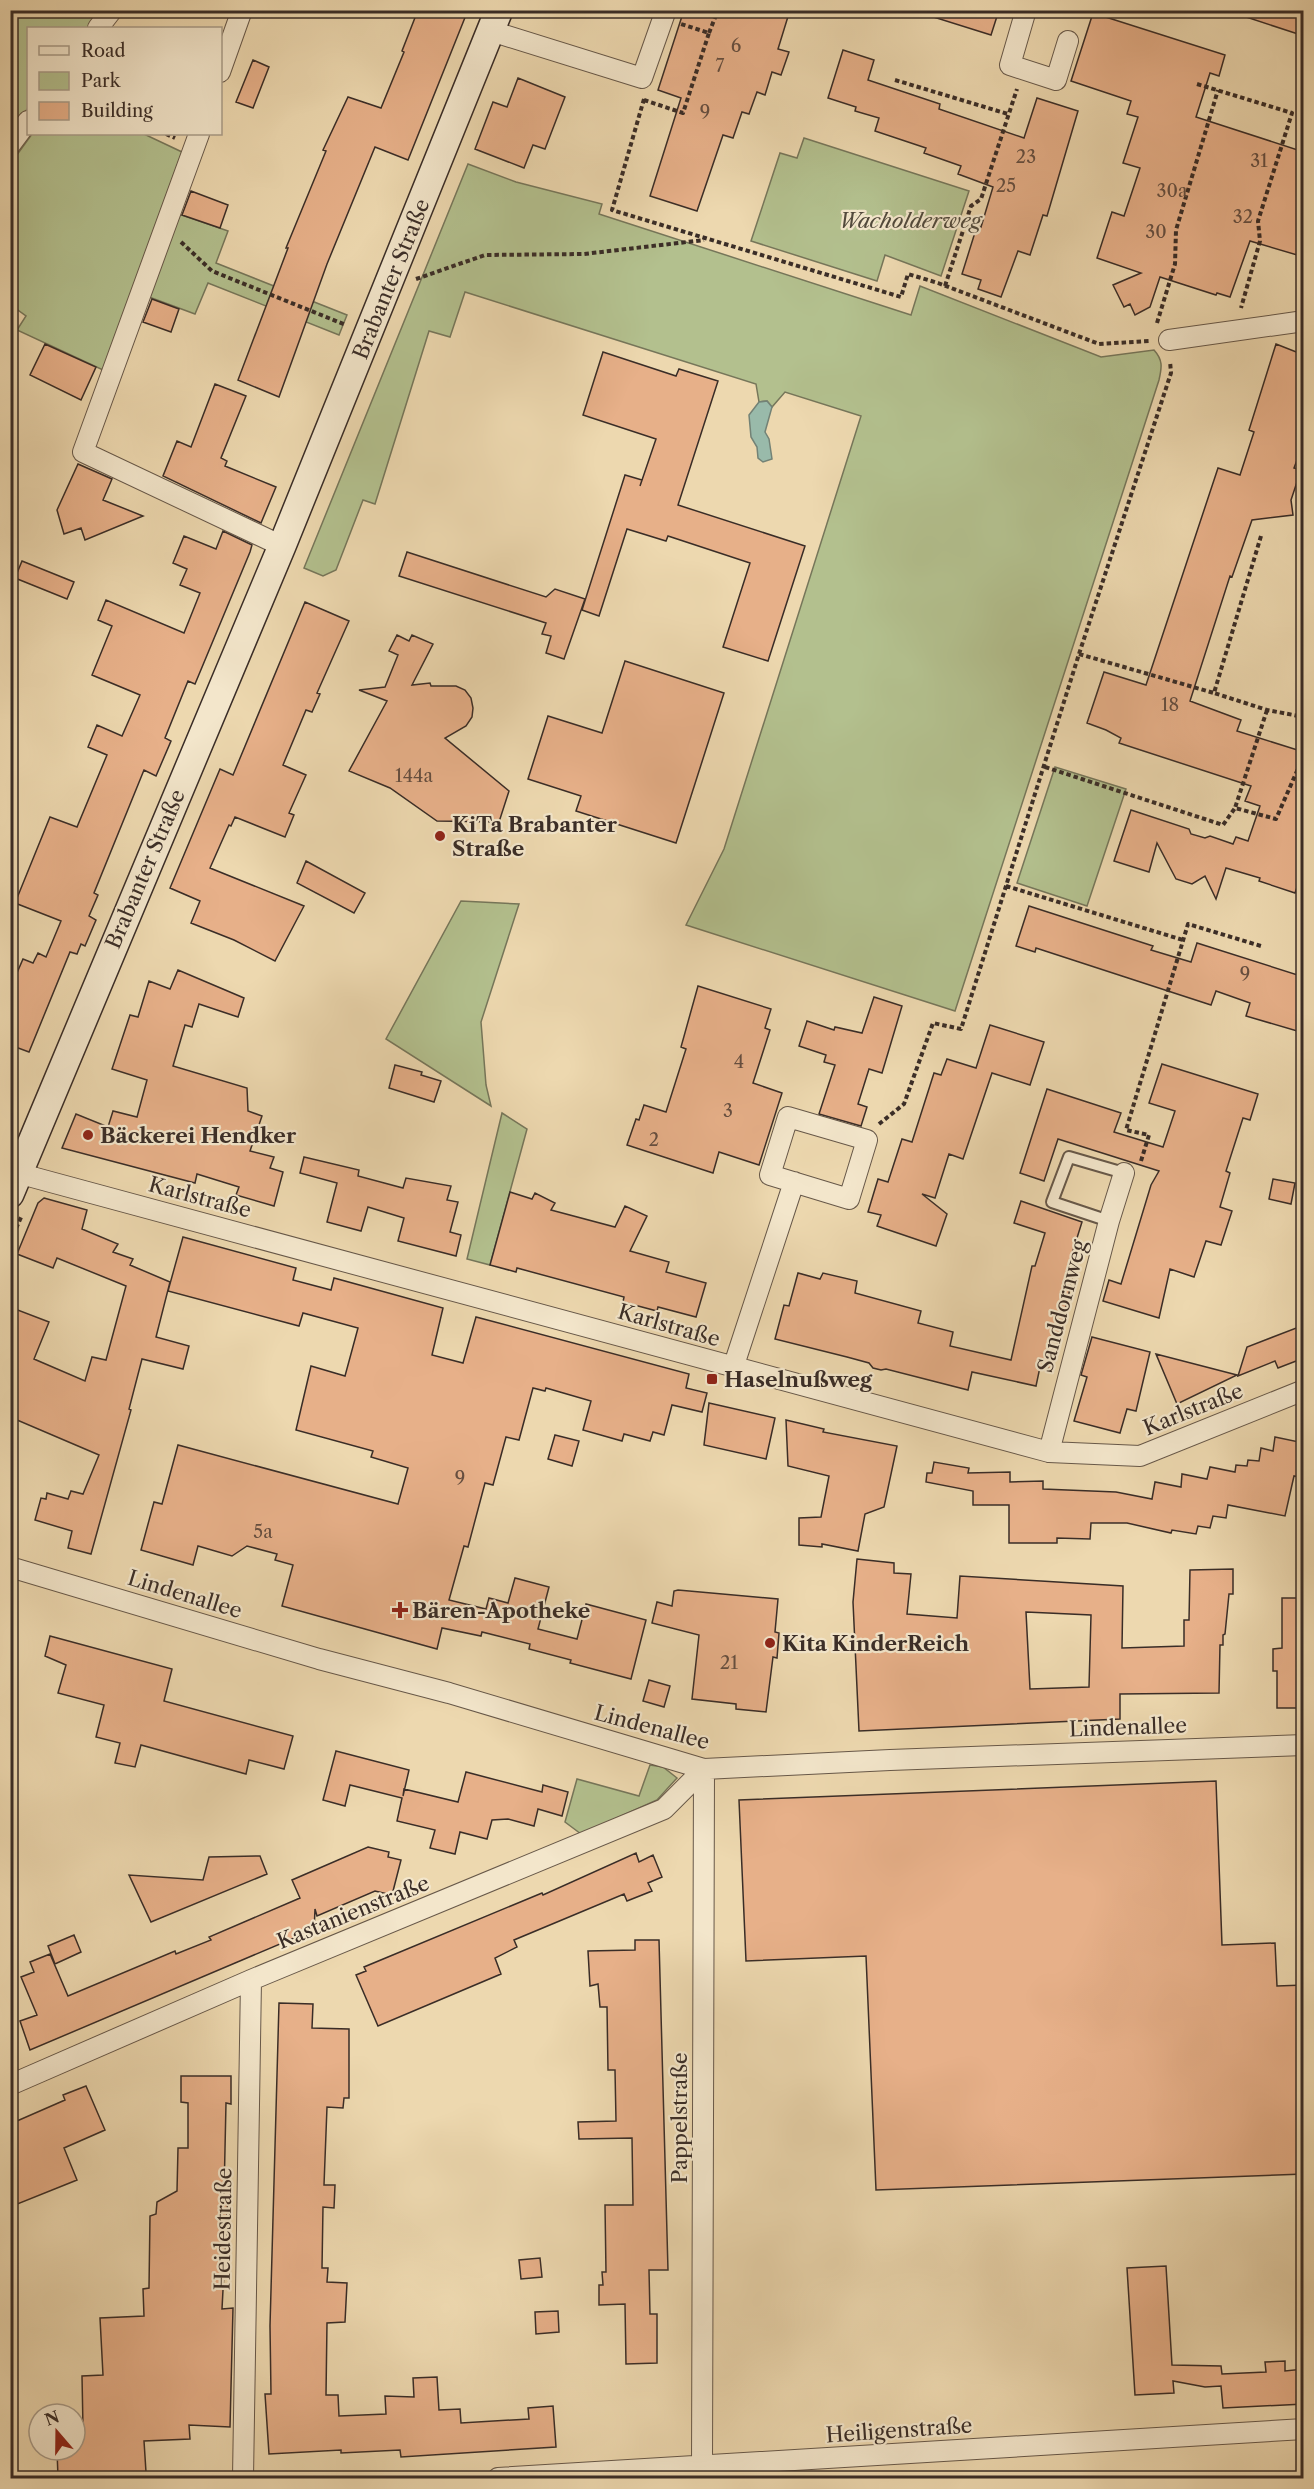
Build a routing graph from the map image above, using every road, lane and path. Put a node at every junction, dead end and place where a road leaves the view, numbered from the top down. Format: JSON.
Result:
{"nodes":[{"id":1,"x":112,"y":10,"type":"edge"},
{"id":2,"x":242,"y":10,"type":"edge"},
{"id":3,"x":718,"y":10,"type":"edge"},
{"id":4,"x":1026,"y":10,"type":"edge"},
{"id":5,"x":665,"y":14,"type":"edge"},
{"id":6,"x":495,"y":21,"type":"edge"},
{"id":7,"x":99,"y":27,"type":"edge"},
{"id":8,"x":709,"y":33,"type":"junction"},
{"id":9,"x":1068,"y":41,"type":"dead end"},
{"id":10,"x":222,"y":66,"type":"edge"},
{"id":11,"x":1024,"y":69,"type":"junction"},
{"id":12,"x":895,"y":80,"type":"dead end"},
{"id":13,"x":1197,"y":84,"type":"dead end"},
{"id":14,"x":1218,"y":90,"type":"junction"},
{"id":15,"x":1008,"y":114,"type":"junction"},
{"id":16,"x":27,"y":122,"type":"edge"},
{"id":17,"x":199,"y":135,"type":"edge"},
{"id":18,"x":10,"y":146,"type":"edge"},
{"id":19,"x":165,"y":227,"type":"junction"},
{"id":20,"x":708,"y":239,"type":"junction"},
{"id":21,"x":416,"y":279,"type":"dead end"},
{"id":22,"x":945,"y":286,"type":"junction"},
{"id":23,"x":1304,"y":321,"type":"edge"},
{"id":24,"x":1235,"y":330,"type":"junction"},
{"id":25,"x":369,"y":334,"type":"junction"},
{"id":26,"x":1160,"y":341,"type":"junction"},
{"id":27,"x":1261,"y":536,"type":"dead end"},
{"id":28,"x":282,"y":546,"type":"junction"},
{"id":29,"x":1079,"y":654,"type":"junction"},
{"id":30,"x":1214,"y":693,"type":"junction"},
{"id":31,"x":1267,"y":710,"type":"junction"},
{"id":32,"x":1304,"y":717,"type":"edge"},
{"id":33,"x":1304,"y":755,"type":"edge"},
{"id":34,"x":1045,"y":767,"type":"junction"},
{"id":35,"x":1234,"y":808,"type":"junction"},
{"id":36,"x":1006,"y":886,"type":"junction"},
{"id":37,"x":1183,"y":940,"type":"junction"},
{"id":38,"x":1261,"y":946,"type":"dead end"},
{"id":39,"x":867,"y":1140,"type":"junction"},
{"id":40,"x":1124,"y":1173,"type":"junction"},
{"id":41,"x":13,"y":1179,"type":"edge"},
{"id":42,"x":794,"y":1182,"type":"junction"},
{"id":43,"x":1109,"y":1221,"type":"junction"},
{"id":44,"x":733,"y":1368,"type":"junction"},
{"id":45,"x":1304,"y":1390,"type":"edge"},
{"id":46,"x":1048,"y":1452,"type":"junction"},
{"id":47,"x":10,"y":1567,"type":"edge"},
{"id":48,"x":1304,"y":1745,"type":"edge"},
{"id":49,"x":704,"y":1769,"type":"junction"},
{"id":50,"x":251,"y":1980,"type":"junction"},
{"id":51,"x":10,"y":2085,"type":"edge"},
{"id":52,"x":1304,"y":2429,"type":"edge"},
{"id":53,"x":702,"y":2467,"type":"junction"},
{"id":54,"x":243,"y":2478,"type":"edge"},
{"id":55,"x":498,"y":2478,"type":"edge"}],
"edges":[{"from":1,"to":7,"type":"street"},
{"from":2,"to":10,"type":"street"},
{"from":3,"to":8,"type":"path"},
{"from":4,"to":11,"type":"street"},
{"from":5,"to":6,"type":"street"},
{"from":5,"to":8,"type":"path"},
{"from":6,"to":25,"type":"main road","name":"Brabanter Straße"},
{"from":8,"to":20,"type":"path"},
{"from":9,"to":11,"type":"street"},
{"from":11,"to":15,"type":"path"},
{"from":12,"to":15,"type":"path"},
{"from":13,"to":14,"type":"path"},
{"from":14,"to":24,"type":"path"},
{"from":14,"to":26,"type":"path"},
{"from":15,"to":22,"type":"path"},
{"from":16,"to":18,"type":"street"},
{"from":17,"to":19,"type":"street"},
{"from":19,"to":25,"type":"path"},
{"from":19,"to":28,"type":"street"},
{"from":20,"to":21,"type":"path"},
{"from":20,"to":22,"type":"path"},
{"from":22,"to":26,"type":"path"},
{"from":23,"to":24,"type":"street"},
{"from":24,"to":26,"type":"street"},
{"from":25,"to":28,"type":"main road","name":"Brabanter Straße"},
{"from":26,"to":29,"type":"path"},
{"from":27,"to":30,"type":"path"},
{"from":28,"to":41,"type":"main road","name":"Brabanter Straße"},
{"from":29,"to":30,"type":"path"},
{"from":29,"to":34,"type":"path"},
{"from":30,"to":31,"type":"path"},
{"from":31,"to":32,"type":"path"},
{"from":31,"to":35,"type":"path"},
{"from":33,"to":35,"type":"path"},
{"from":34,"to":35,"type":"path"},
{"from":34,"to":36,"type":"path"},
{"from":36,"to":37,"type":"path"},
{"from":36,"to":39,"type":"path"},
{"from":37,"to":38,"type":"path"},
{"from":37,"to":40,"type":"path"},
{"from":39,"to":42,"type":"street"},
{"from":39,"to":42,"type":"street"},
{"from":40,"to":43,"type":"street","name":"Sanddornweg"},
{"from":40,"to":43,"type":"lane"},
{"from":41,"to":44,"type":"street","name":"Karlstraße"},
{"from":42,"to":44,"type":"street"},
{"from":43,"to":46,"type":"street","name":"Sanddornweg"},
{"from":44,"to":46,"type":"street","name":"Karlstraße"},
{"from":45,"to":46,"type":"street","name":"Karlstraße"},
{"from":47,"to":49,"type":"street","name":"Lindenallee"},
{"from":48,"to":49,"type":"street","name":"Lindenallee"},
{"from":49,"to":50,"type":"street","name":"Kastanienstraße"},
{"from":49,"to":53,"type":"street","name":"Pappelstraße"},
{"from":50,"to":51,"type":"street","name":"Kastanienstraße"},
{"from":50,"to":54,"type":"street","name":"Heidestraße"},
{"from":52,"to":53,"type":"street","name":"Heiligenstraße"},
{"from":53,"to":55,"type":"street","name":"Heiligenstraße"}]}
